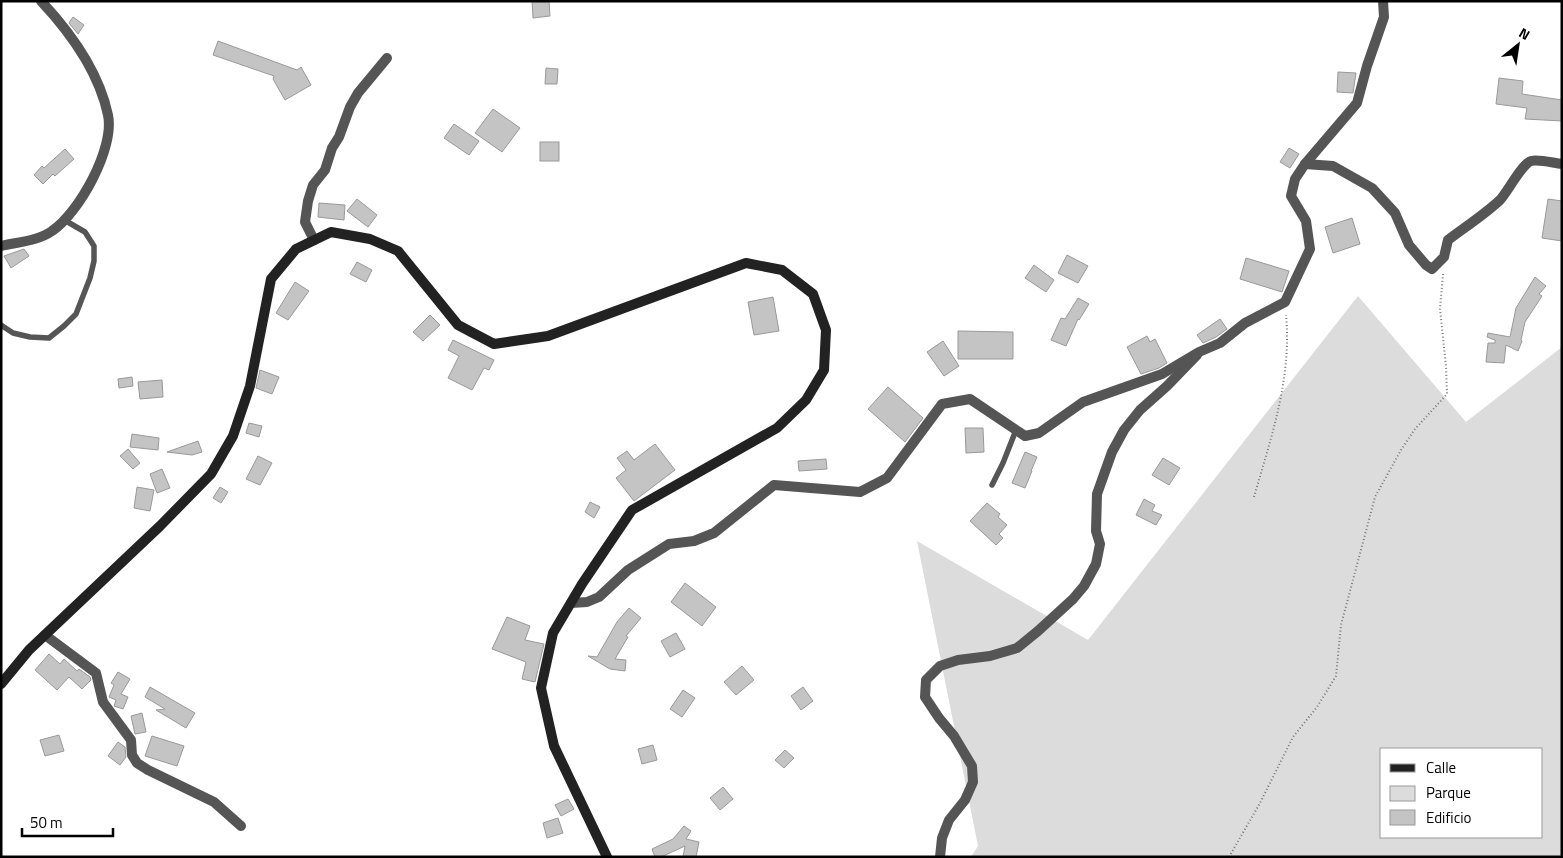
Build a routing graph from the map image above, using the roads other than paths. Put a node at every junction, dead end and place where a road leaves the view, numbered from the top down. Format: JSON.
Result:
{"nodes":[{"id":1,"x":41,"y":1,"type":"edge"},
{"id":2,"x":1383,"y":1,"type":"edge"},
{"id":3,"x":387,"y":58,"type":"dead end"},
{"id":4,"x":1305,"y":164,"type":"junction"},
{"id":5,"x":1562,"y":164,"type":"edge"},
{"id":6,"x":66,"y":221,"type":"junction"},
{"id":7,"x":314,"y":240,"type":"junction"},
{"id":8,"x":1,"y":246,"type":"edge"},
{"id":9,"x":1,"y":325,"type":"edge"},
{"id":10,"x":1199,"y":352,"type":"junction"},
{"id":11,"x":1016,"y":430,"type":"junction"},
{"id":12,"x":992,"y":485,"type":"dead end"},
{"id":13,"x":570,"y":603,"type":"junction"},
{"id":14,"x":45,"y":635,"type":"junction"},
{"id":15,"x":1,"y":684,"type":"edge"},
{"id":16,"x":242,"y":826,"type":"dead end"},
{"id":17,"x":607,"y":857,"type":"edge"},
{"id":18,"x":940,"y":857,"type":"edge"}],
"edges":[{"from":1,"to":6,"type":"street"},
{"from":2,"to":4,"type":"street"},
{"from":3,"to":7,"type":"street"},
{"from":4,"to":5,"type":"street"},
{"from":4,"to":10,"type":"street"},
{"from":6,"to":8,"type":"street"},
{"from":6,"to":9,"type":"lane"},
{"from":7,"to":13,"type":"main road"},
{"from":7,"to":14,"type":"main road"},
{"from":10,"to":11,"type":"street"},
{"from":10,"to":18,"type":"street"},
{"from":11,"to":12,"type":"lane"},
{"from":11,"to":13,"type":"street"},
{"from":13,"to":17,"type":"main road"},
{"from":14,"to":15,"type":"main road"},
{"from":14,"to":16,"type":"street"}]}
